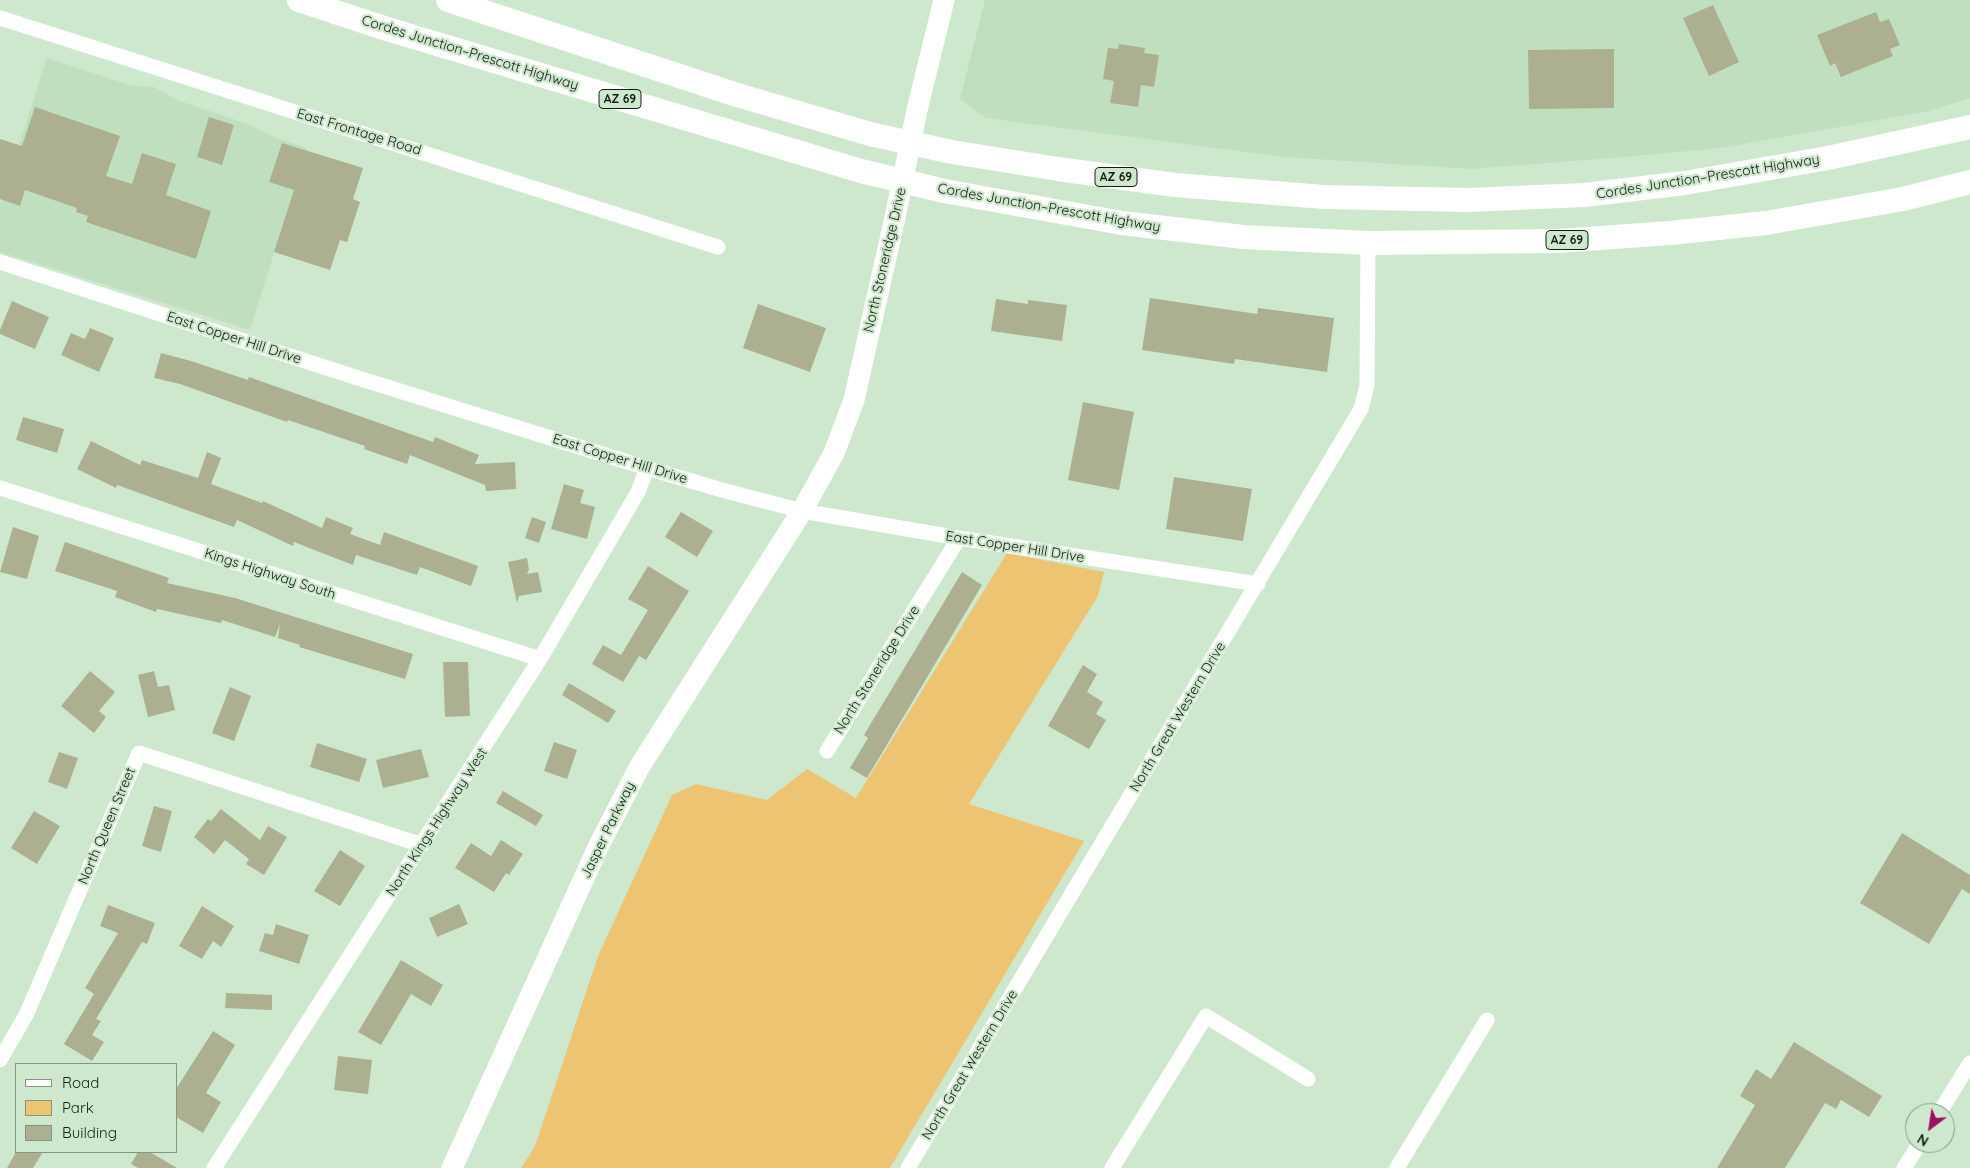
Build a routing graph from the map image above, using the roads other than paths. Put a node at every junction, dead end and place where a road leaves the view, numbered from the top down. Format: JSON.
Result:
{"nodes":[{"id":1,"x":299,"y":0,"type":"edge"},
{"id":2,"x":448,"y":0,"type":"edge"},
{"id":3,"x":944,"y":0,"type":"edge"},
{"id":4,"x":0,"y":18,"type":"edge"},
{"id":5,"x":1970,"y":127,"type":"edge"},
{"id":6,"x":910,"y":143,"type":"junction"},
{"id":7,"x":903,"y":181,"type":"junction"},
{"id":8,"x":1970,"y":182,"type":"edge"},
{"id":9,"x":1368,"y":244,"type":"junction"},
{"id":10,"x":718,"y":247,"type":"dead end"},
{"id":11,"x":0,"y":262,"type":"edge"},
{"id":12,"x":646,"y":468,"type":"junction"},
{"id":13,"x":0,"y":488,"type":"edge"},
{"id":14,"x":802,"y":511,"type":"junction"},
{"id":15,"x":959,"y":538,"type":"junction"},
{"id":16,"x":1258,"y":584,"type":"junction"},
{"id":17,"x":540,"y":660,"type":"junction"},
{"id":18,"x":827,"y":751,"type":"dead end"},
{"id":19,"x":422,"y":845,"type":"junction"},
{"id":20,"x":1487,"y":1020,"type":"dead end"},
{"id":21,"x":0,"y":1060,"type":"edge"},
{"id":22,"x":1970,"y":1063,"type":"edge"},
{"id":23,"x":1308,"y":1079,"type":"dead end"},
{"id":24,"x":1944,"y":1103,"type":"edge"},
{"id":25,"x":1914,"y":1153,"type":"edge"},
{"id":26,"x":214,"y":1168,"type":"edge"},
{"id":27,"x":452,"y":1168,"type":"edge"},
{"id":28,"x":908,"y":1168,"type":"edge"},
{"id":29,"x":1112,"y":1168,"type":"edge"},
{"id":30,"x":1397,"y":1168,"type":"edge"},
{"id":31,"x":1904,"y":1168,"type":"edge"}],
"edges":[{"from":1,"to":7,"type":"main road","name":"Cordes Junction–Prescott Highway","number":"AZ 69"},
{"from":2,"to":6,"type":"main road","name":"Cordes Junction–Prescott Highway","number":"AZ 69"},
{"from":3,"to":6,"type":"main road","name":"North Stoneridge Drive"},
{"from":4,"to":10,"type":"street","name":"East Frontage Road"},
{"from":5,"to":6,"type":"main road","name":"Cordes Junction–Prescott Highway","number":"AZ 69"},
{"from":6,"to":7,"type":"main road","name":"North Stoneridge Drive"},
{"from":7,"to":9,"type":"main road","name":"Cordes Junction–Prescott Highway","number":"AZ 69"},
{"from":7,"to":14,"type":"main road","name":"North Stoneridge Drive"},
{"from":8,"to":9,"type":"main road","name":"Cordes Junction–Prescott Highway","number":"AZ 69"},
{"from":9,"to":16,"type":"street","name":"North Great Western Drive"},
{"from":11,"to":12,"type":"street","name":"East Copper Hill Drive"},
{"from":12,"to":14,"type":"street","name":"East Copper Hill Drive"},
{"from":12,"to":17,"type":"street","name":"North Kings Highway West"},
{"from":13,"to":17,"type":"street","name":"Kings Highway South"},
{"from":14,"to":15,"type":"street","name":"East Copper Hill Drive"},
{"from":14,"to":27,"type":"main road","name":"Jasper Parkway"},
{"from":15,"to":16,"type":"street","name":"East Copper Hill Drive"},
{"from":15,"to":18,"type":"street","name":"North Stoneridge Drive"},
{"from":16,"to":28,"type":"street","name":"North Great Western Drive"},
{"from":17,"to":19,"type":"street","name":"North Kings Highway West"},
{"from":19,"to":21,"type":"street","name":"North Queen Street"},
{"from":19,"to":26,"type":"street","name":"North Kings Highway West"},
{"from":20,"to":30,"type":"street"},
{"from":22,"to":24,"type":"street"},
{"from":23,"to":29,"type":"street"},
{"from":25,"to":31,"type":"street"}]}
